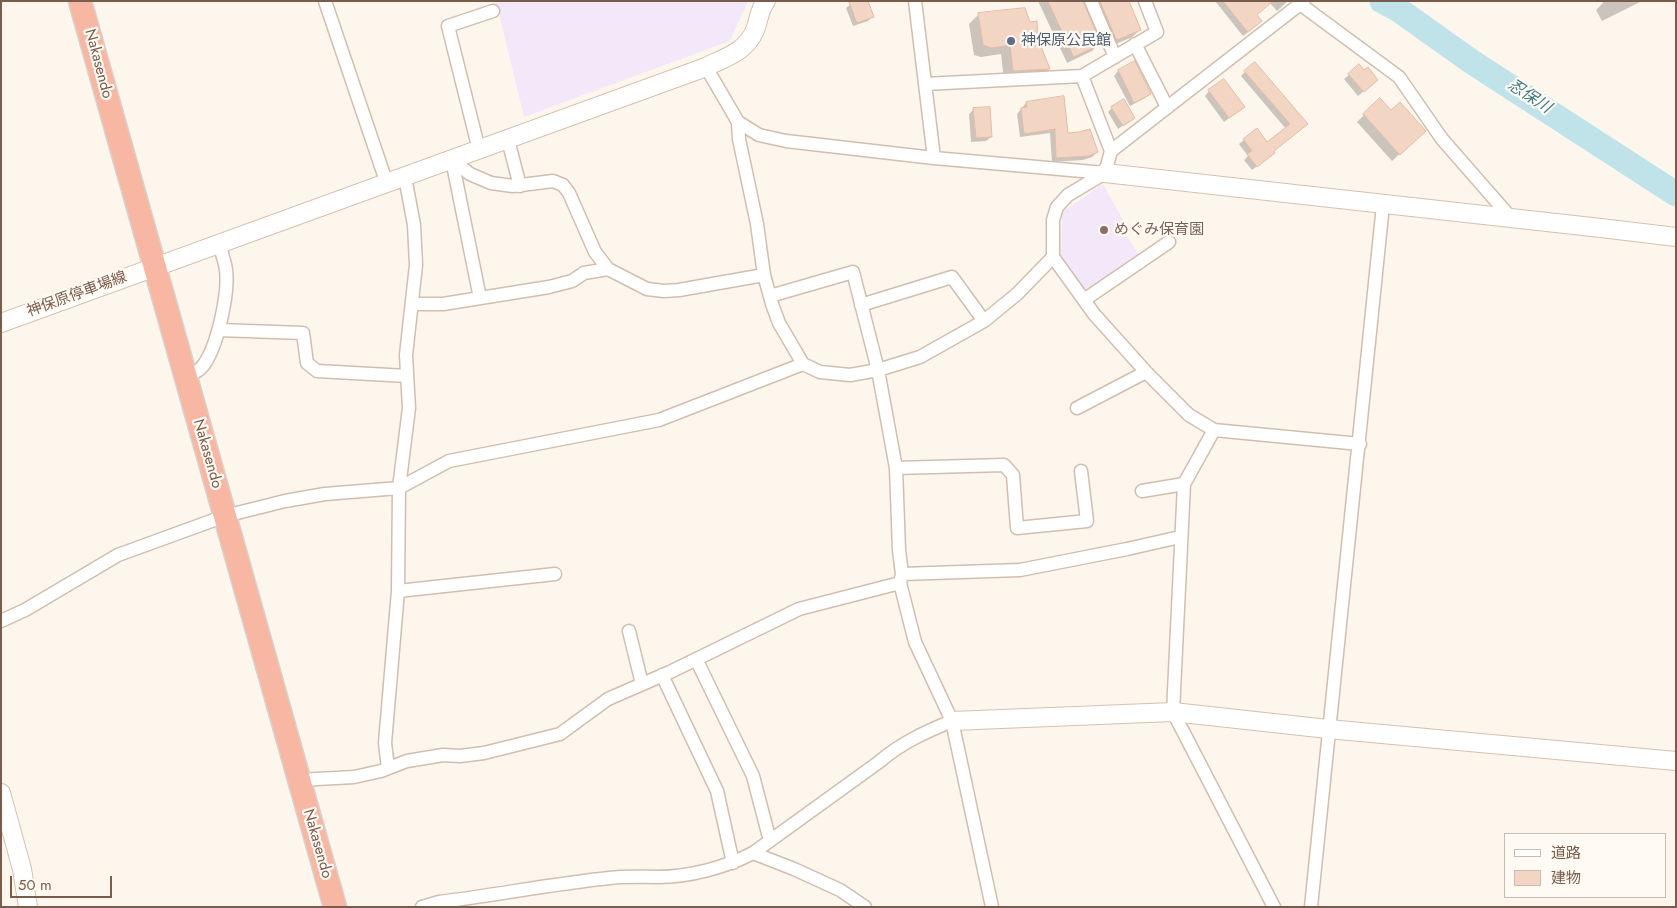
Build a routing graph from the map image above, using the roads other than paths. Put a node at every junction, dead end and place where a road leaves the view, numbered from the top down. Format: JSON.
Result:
{"nodes":[{"id":1,"x":80,"y":1,"type":"edge"},
{"id":2,"x":325,"y":1,"type":"edge"},
{"id":3,"x":766,"y":1,"type":"edge"},
{"id":4,"x":915,"y":1,"type":"edge"},
{"id":5,"x":1092,"y":1,"type":"edge"},
{"id":6,"x":1145,"y":1,"type":"edge"},
{"id":7,"x":1302,"y":3,"type":"edge"},
{"id":8,"x":494,"y":12,"type":"dead end"},
{"id":9,"x":1135,"y":44,"type":"junction"},
{"id":10,"x":1115,"y":57,"type":"junction"},
{"id":11,"x":706,"y":67,"type":"junction"},
{"id":12,"x":1082,"y":76,"type":"junction"},
{"id":13,"x":926,"y":84,"type":"junction"},
{"id":14,"x":1167,"y":107,"type":"junction"},
{"id":15,"x":738,"y":122,"type":"junction"},
{"id":16,"x":508,"y":140,"type":"junction"},
{"id":17,"x":479,"y":150,"type":"junction"},
{"id":18,"x":1110,"y":151,"type":"junction"},
{"id":19,"x":934,"y":158,"type":"junction"},
{"id":20,"x":452,"y":160,"type":"junction"},
{"id":21,"x":1105,"y":174,"type":"junction"},
{"id":22,"x":405,"y":177,"type":"junction"},
{"id":23,"x":387,"y":184,"type":"junction"},
{"id":24,"x":520,"y":186,"type":"junction"},
{"id":25,"x":1383,"y":205,"type":"junction"},
{"id":26,"x":1511,"y":218,"type":"junction"},
{"id":27,"x":1676,"y":237,"type":"edge"},
{"id":28,"x":1169,"y":242,"type":"dead end"},
{"id":29,"x":219,"y":243,"type":"junction"},
{"id":30,"x":1053,"y":256,"type":"junction"},
{"id":31,"x":154,"y":267,"type":"junction"},
{"id":32,"x":608,"y":269,"type":"junction"},
{"id":33,"x":764,"y":276,"type":"junction"},
{"id":34,"x":770,"y":296,"type":"junction"},
{"id":35,"x":480,"y":298,"type":"junction"},
{"id":36,"x":1084,"y":300,"type":"junction"},
{"id":37,"x":412,"y":304,"type":"junction"},
{"id":38,"x":861,"y":305,"type":"junction"},
{"id":39,"x":984,"y":322,"type":"junction"},
{"id":40,"x":1,"y":323,"type":"edge"},
{"id":41,"x":219,"y":330,"type":"junction"},
{"id":42,"x":803,"y":364,"type":"junction"},
{"id":43,"x":878,"y":370,"type":"junction"},
{"id":44,"x":1146,"y":372,"type":"junction"},
{"id":45,"x":407,"y":376,"type":"junction"},
{"id":46,"x":186,"y":377,"type":"junction"},
{"id":47,"x":1077,"y":408,"type":"dead end"},
{"id":48,"x":1214,"y":430,"type":"junction"},
{"id":49,"x":1360,"y":444,"type":"junction"},
{"id":50,"x":896,"y":468,"type":"junction"},
{"id":51,"x":1081,"y":471,"type":"dead end"},
{"id":52,"x":1184,"y":484,"type":"junction"},
{"id":53,"x":399,"y":488,"type":"junction"},
{"id":54,"x":1142,"y":491,"type":"dead end"},
{"id":55,"x":225,"y":516,"type":"junction"},
{"id":56,"x":1180,"y":536,"type":"junction"},
{"id":57,"x":555,"y":574,"type":"dead end"},
{"id":58,"x":901,"y":579,"type":"junction"},
{"id":59,"x":398,"y":591,"type":"junction"},
{"id":60,"x":1,"y":621,"type":"edge"},
{"id":61,"x":629,"y":631,"type":"dead end"},
{"id":62,"x":696,"y":659,"type":"junction"},
{"id":63,"x":662,"y":675,"type":"junction"},
{"id":64,"x":642,"y":684,"type":"junction"},
{"id":65,"x":1173,"y":712,"type":"junction"},
{"id":66,"x":952,"y":721,"type":"junction"},
{"id":67,"x":1328,"y":729,"type":"junction"},
{"id":68,"x":1676,"y":761,"type":"edge"},
{"id":69,"x":388,"y":768,"type":"junction"},
{"id":70,"x":299,"y":780,"type":"junction"},
{"id":71,"x":1,"y":793,"type":"edge"},
{"id":72,"x":770,"y":841,"type":"junction"},
{"id":73,"x":753,"y":853,"type":"junction"},
{"id":74,"x":733,"y":863,"type":"junction"},
{"id":75,"x":483,"y":902,"type":"edge"},
{"id":76,"x":28,"y":907,"type":"edge"},
{"id":77,"x":335,"y":907,"type":"edge"},
{"id":78,"x":422,"y":907,"type":"edge"},
{"id":79,"x":866,"y":907,"type":"edge"},
{"id":80,"x":992,"y":907,"type":"edge"},
{"id":81,"x":1274,"y":907,"type":"edge"},
{"id":82,"x":1311,"y":907,"type":"edge"}],
"edges":[{"from":1,"to":31,"type":"highway","name":"Nakasendo"},
{"from":2,"to":23,"type":"street"},
{"from":3,"to":11,"type":"street","name":"神保原停車場線"},
{"from":4,"to":13,"type":"street"},
{"from":5,"to":10,"type":"street"},
{"from":6,"to":9,"type":"street"},
{"from":7,"to":14,"type":"street"},
{"from":7,"to":26,"type":"street"},
{"from":8,"to":17,"type":"street"},
{"from":9,"to":10,"type":"street"},
{"from":9,"to":14,"type":"street"},
{"from":10,"to":12,"type":"street"},
{"from":11,"to":15,"type":"street"},
{"from":11,"to":16,"type":"street","name":"神保原停車場線"},
{"from":12,"to":13,"type":"street"},
{"from":12,"to":18,"type":"street"},
{"from":13,"to":19,"type":"street"},
{"from":14,"to":18,"type":"street"},
{"from":15,"to":19,"type":"street"},
{"from":15,"to":33,"type":"street"},
{"from":16,"to":17,"type":"street","name":"神保原停車場線"},
{"from":16,"to":24,"type":"street"},
{"from":17,"to":20,"type":"street","name":"神保原停車場線"},
{"from":18,"to":21,"type":"street"},
{"from":19,"to":21,"type":"street"},
{"from":20,"to":22,"type":"street","name":"神保原停車場線"},
{"from":20,"to":24,"type":"street"},
{"from":20,"to":35,"type":"street"},
{"from":21,"to":25,"type":"street"},
{"from":21,"to":30,"type":"street"},
{"from":22,"to":23,"type":"street","name":"神保原停車場線"},
{"from":22,"to":37,"type":"street"},
{"from":23,"to":29,"type":"street","name":"神保原停車場線"},
{"from":24,"to":32,"type":"street"},
{"from":25,"to":26,"type":"street"},
{"from":25,"to":49,"type":"street"},
{"from":26,"to":27,"type":"street"},
{"from":28,"to":36,"type":"street"},
{"from":29,"to":31,"type":"street","name":"神保原停車場線"},
{"from":29,"to":41,"type":"street"},
{"from":30,"to":36,"type":"street"},
{"from":30,"to":39,"type":"street"},
{"from":31,"to":40,"type":"street","name":"神保原停車場線"},
{"from":31,"to":46,"type":"highway","name":"Nakasendo"},
{"from":32,"to":33,"type":"street"},
{"from":32,"to":35,"type":"street"},
{"from":33,"to":34,"type":"street"},
{"from":34,"to":38,"type":"street"},
{"from":34,"to":42,"type":"street"},
{"from":35,"to":37,"type":"street"},
{"from":36,"to":44,"type":"street"},
{"from":37,"to":45,"type":"street"},
{"from":38,"to":39,"type":"street"},
{"from":38,"to":43,"type":"street"},
{"from":39,"to":43,"type":"street"},
{"from":41,"to":45,"type":"street"},
{"from":41,"to":46,"type":"street"},
{"from":42,"to":43,"type":"street"},
{"from":42,"to":53,"type":"street"},
{"from":43,"to":50,"type":"street"},
{"from":44,"to":47,"type":"street"},
{"from":44,"to":48,"type":"street"},
{"from":45,"to":53,"type":"street"},
{"from":46,"to":55,"type":"highway","name":"Nakasendo"},
{"from":48,"to":49,"type":"street"},
{"from":48,"to":52,"type":"street"},
{"from":49,"to":67,"type":"street"},
{"from":50,"to":51,"type":"street"},
{"from":50,"to":58,"type":"street"},
{"from":52,"to":54,"type":"street"},
{"from":52,"to":56,"type":"street"},
{"from":53,"to":55,"type":"street"},
{"from":53,"to":59,"type":"street"},
{"from":55,"to":60,"type":"street"},
{"from":55,"to":70,"type":"highway","name":"Nakasendo"},
{"from":56,"to":58,"type":"street"},
{"from":56,"to":65,"type":"street"},
{"from":57,"to":59,"type":"street"},
{"from":58,"to":62,"type":"street"},
{"from":58,"to":66,"type":"street"},
{"from":59,"to":69,"type":"street"},
{"from":61,"to":64,"type":"street"},
{"from":62,"to":63,"type":"street"},
{"from":62,"to":72,"type":"street"},
{"from":63,"to":64,"type":"street"},
{"from":63,"to":74,"type":"street"},
{"from":64,"to":69,"type":"street"},
{"from":65,"to":66,"type":"street"},
{"from":65,"to":67,"type":"street"},
{"from":65,"to":81,"type":"street"},
{"from":66,"to":72,"type":"street"},
{"from":66,"to":80,"type":"street"},
{"from":67,"to":68,"type":"street"},
{"from":67,"to":82,"type":"street"},
{"from":69,"to":70,"type":"street"},
{"from":70,"to":77,"type":"highway","name":"Nakasendo"},
{"from":71,"to":76,"type":"street"},
{"from":72,"to":73,"type":"street"},
{"from":73,"to":74,"type":"street"},
{"from":73,"to":79,"type":"street"},
{"from":74,"to":75,"type":"street"},
{"from":75,"to":78,"type":"street"}]}
